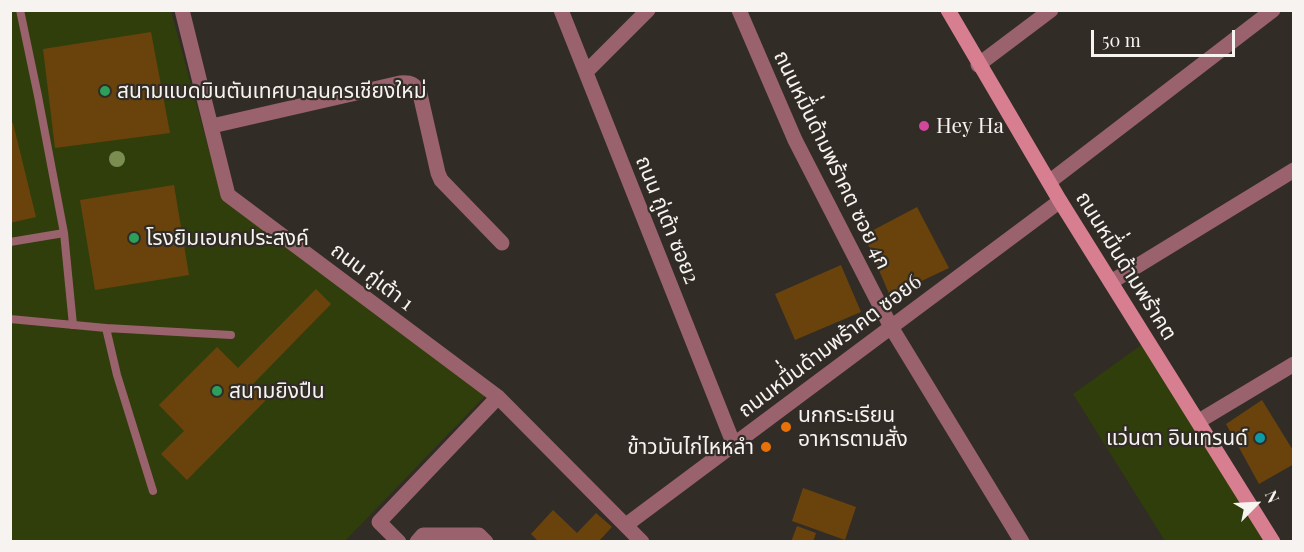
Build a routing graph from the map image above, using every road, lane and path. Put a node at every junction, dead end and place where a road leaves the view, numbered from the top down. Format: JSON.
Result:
{"nodes":[{"id":1,"x":20,"y":10,"type":"edge"},
{"id":2,"x":182,"y":10,"type":"edge"},
{"id":3,"x":561,"y":10,"type":"edge"},
{"id":4,"x":648,"y":10,"type":"edge"},
{"id":5,"x":739,"y":10,"type":"edge"},
{"id":6,"x":948,"y":10,"type":"edge"},
{"id":7,"x":1051,"y":10,"type":"edge"},
{"id":8,"x":1274,"y":10,"type":"edge"},
{"id":9,"x":978,"y":65,"type":"junction"},
{"id":10,"x":586,"y":72,"type":"junction"},
{"id":11,"x":212,"y":126,"type":"junction"},
{"id":12,"x":1293,"y":170,"type":"edge"},
{"id":13,"x":1049,"y":182,"type":"junction"},
{"id":14,"x":1060,"y":201,"type":"junction"},
{"id":15,"x":64,"y":233,"type":"junction"},
{"id":16,"x":10,"y":242,"type":"edge"},
{"id":17,"x":502,"y":243,"type":"dead end"},
{"id":18,"x":1112,"y":282,"type":"junction"},
{"id":19,"x":10,"y":319,"type":"edge"},
{"id":20,"x":73,"y":325,"type":"junction"},
{"id":21,"x":891,"y":327,"type":"junction"},
{"id":22,"x":106,"y":328,"type":"junction"},
{"id":23,"x":231,"y":335,"type":"dead end"},
{"id":24,"x":1293,"y":364,"type":"edge"},
{"id":25,"x":498,"y":398,"type":"junction"},
{"id":26,"x":1199,"y":421,"type":"junction"},
{"id":27,"x":734,"y":445,"type":"junction"},
{"id":28,"x":153,"y":491,"type":"dead end"},
{"id":29,"x":626,"y":525,"type":"junction"},
{"id":30,"x":399,"y":542,"type":"edge"},
{"id":31,"x":417,"y":542,"type":"edge"},
{"id":32,"x":486,"y":542,"type":"edge"},
{"id":33,"x":642,"y":542,"type":"edge"},
{"id":34,"x":1022,"y":542,"type":"edge"},
{"id":35,"x":1273,"y":542,"type":"edge"}],
"edges":[{"from":1,"to":15,"type":"lane"},
{"from":2,"to":11,"type":"street","name":"ถนน กู่เต้า 1"},
{"from":3,"to":10,"type":"street","name":"ถนน กู่เต้า ซอย2"},
{"from":4,"to":10,"type":"street"},
{"from":5,"to":21,"type":"street","name":"ถนนหมื่่นด้ามพร้าคต ซอย 4ก"},
{"from":6,"to":9,"type":"street","name":"ถนนหมื่่นด้ามพร้าคต"},
{"from":7,"to":9,"type":"street"},
{"from":8,"to":13,"type":"street"},
{"from":9,"to":13,"type":"street","name":"ถนนหมื่่นด้ามพร้าคต"},
{"from":10,"to":27,"type":"street","name":"ถนน กู่เต้า ซอย2"},
{"from":11,"to":17,"type":"street"},
{"from":11,"to":25,"type":"street","name":"ถนน กู่เต้า 1"},
{"from":12,"to":18,"type":"street"},
{"from":13,"to":14,"type":"street","name":"ถนนหมื่่นด้ามพร้าคต"},
{"from":14,"to":18,"type":"street","name":"ถนนหมื่่นด้ามพร้าคต"},
{"from":14,"to":21,"type":"street","name":"ถนนหมื่่นด้ามพร้าคต ซอย6"},
{"from":15,"to":16,"type":"lane"},
{"from":15,"to":20,"type":"lane"},
{"from":18,"to":26,"type":"street","name":"ถนนหมื่่นด้ามพร้าคต"},
{"from":19,"to":20,"type":"lane"},
{"from":20,"to":22,"type":"lane"},
{"from":21,"to":27,"type":"street","name":"ถนนหมื่่นด้ามพร้าคต ซอย6"},
{"from":21,"to":34,"type":"street","name":"ถนนหมื่่นด้ามพร้าคต ซอย 4ก"},
{"from":22,"to":23,"type":"lane"},
{"from":22,"to":28,"type":"lane"},
{"from":24,"to":26,"type":"street"},
{"from":25,"to":29,"type":"street","name":"ถนน กู่เต้า 1"},
{"from":25,"to":30,"type":"street"},
{"from":26,"to":35,"type":"street","name":"ถนนหมื่่นด้ามพร้าคต"},
{"from":27,"to":29,"type":"street","name":"ถนนหมื่่นด้ามพร้าคต ซอย6"},
{"from":29,"to":33,"type":"street","name":"ถนน กู่เต้า 1"},
{"from":31,"to":32,"type":"street"}]}
